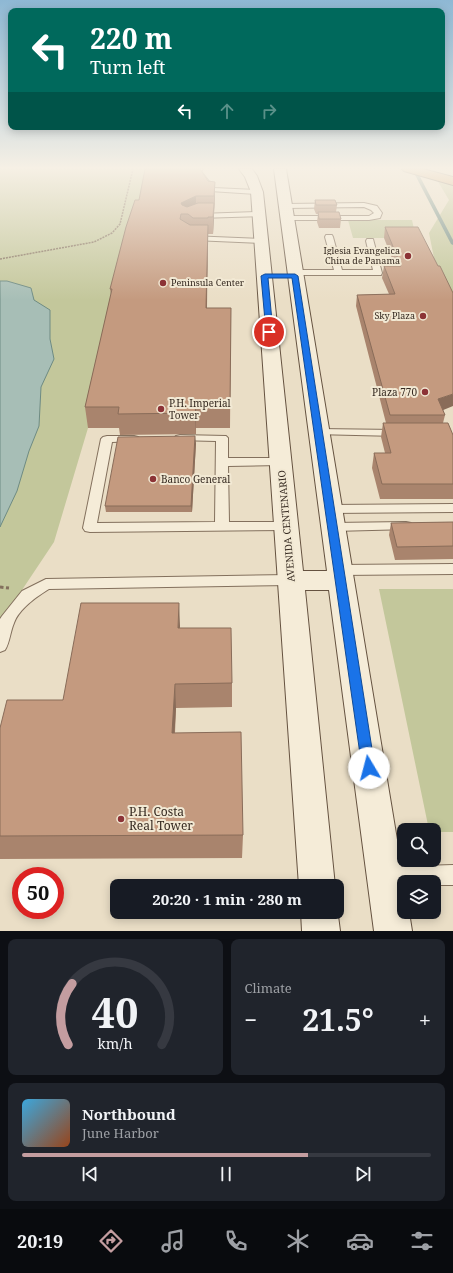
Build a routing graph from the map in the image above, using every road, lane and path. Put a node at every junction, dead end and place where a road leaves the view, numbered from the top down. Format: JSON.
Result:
{"nodes":[{"id":1,"x":123,"y":212,"type":"edge"},
{"id":2,"x":259,"y":212,"type":"edge"},
{"id":3,"x":287,"y":212,"type":"edge"},
{"id":4,"x":317,"y":212,"type":"edge"},
{"id":5,"x":378,"y":212,"type":"edge"},
{"id":6,"x":288,"y":217,"type":"junction"},
{"id":7,"x":192,"y":218,"type":"edge"},
{"id":8,"x":260,"y":227,"type":"junction"},
{"id":9,"x":185,"y":234,"type":"edge"},
{"id":10,"x":329,"y":237,"type":"dead end"},
{"id":11,"x":370,"y":241,"type":"dead end"},
{"id":12,"x":0,"y":259,"type":"edge"},
{"id":13,"x":339,"y":273,"type":"junction"},
{"id":14,"x":295,"y":275,"type":"junction"},
{"id":15,"x":265,"y":276,"type":"junction"},
{"id":16,"x":318,"y":432,"type":"junction"},
{"id":17,"x":405,"y":433,"type":"edge"},
{"id":18,"x":145,"y":438,"type":"edge"},
{"id":19,"x":168,"y":438,"type":"edge"},
{"id":20,"x":280,"y":461,"type":"junction"},
{"id":21,"x":222,"y":462,"type":"junction"},
{"id":22,"x":453,"y":508,"type":"edge"},
{"id":23,"x":331,"y":518,"type":"junction"},
{"id":24,"x":286,"y":526,"type":"junction"},
{"id":25,"x":415,"y":526,"type":"edge"},
{"id":26,"x":222,"y":527,"type":"junction"},
{"id":27,"x":453,"y":569,"type":"edge"},
{"id":28,"x":340,"y":575,"type":"junction"},
{"id":29,"x":290,"y":580,"type":"junction"},
{"id":30,"x":0,"y":646,"type":"edge"},
{"id":31,"x":453,"y":875,"type":"edge"},
{"id":32,"x":385,"y":877,"type":"junction"},
{"id":33,"x":316,"y":879,"type":"edge"},
{"id":34,"x":321,"y":919,"type":"edge"},
{"id":35,"x":322,"y":931,"type":"edge"},
{"id":36,"x":394,"y":931,"type":"edge"}],
"edges":[{"from":1,"to":12,"type":"path"},
{"from":2,"to":8,"type":"main road","name":"AVENIDA CENTENARIO"},
{"from":3,"to":6,"type":"main road"},
{"from":4,"to":6,"type":"lane"},
{"from":5,"to":6,"type":"lane"},
{"from":6,"to":8,"type":"main road"},
{"from":6,"to":14,"type":"main road"},
{"from":7,"to":8,"type":"lane"},
{"from":8,"to":9,"type":"lane"},
{"from":8,"to":15,"type":"main road","name":"AVENIDA CENTENARIO"},
{"from":10,"to":13,"type":"lane"},
{"from":11,"to":13,"type":"lane"},
{"from":13,"to":14,"type":"lane"},
{"from":14,"to":15,"type":"main road"},
{"from":14,"to":16,"type":"main road"},
{"from":15,"to":20,"type":"main road","name":"AVENIDA CENTENARIO"},
{"from":16,"to":17,"type":"lane"},
{"from":16,"to":23,"type":"main road"},
{"from":18,"to":26,"type":"lane"},
{"from":19,"to":21,"type":"lane"},
{"from":20,"to":21,"type":"lane"},
{"from":20,"to":24,"type":"main road","name":"AVENIDA CENTENARIO"},
{"from":21,"to":26,"type":"lane"},
{"from":22,"to":23,"type":"lane"},
{"from":23,"to":25,"type":"lane"},
{"from":23,"to":28,"type":"main road"},
{"from":24,"to":26,"type":"lane"},
{"from":24,"to":29,"type":"main road","name":"AVENIDA CENTENARIO"},
{"from":27,"to":28,"type":"lane"},
{"from":28,"to":29,"type":"main road"},
{"from":28,"to":32,"type":"main road"},
{"from":29,"to":30,"type":"lane"},
{"from":29,"to":33,"type":"main road","name":"AVENIDA CENTENARIO"},
{"from":31,"to":32,"type":"lane"},
{"from":32,"to":36,"type":"main road"},
{"from":34,"to":35,"type":"main road"}]}
